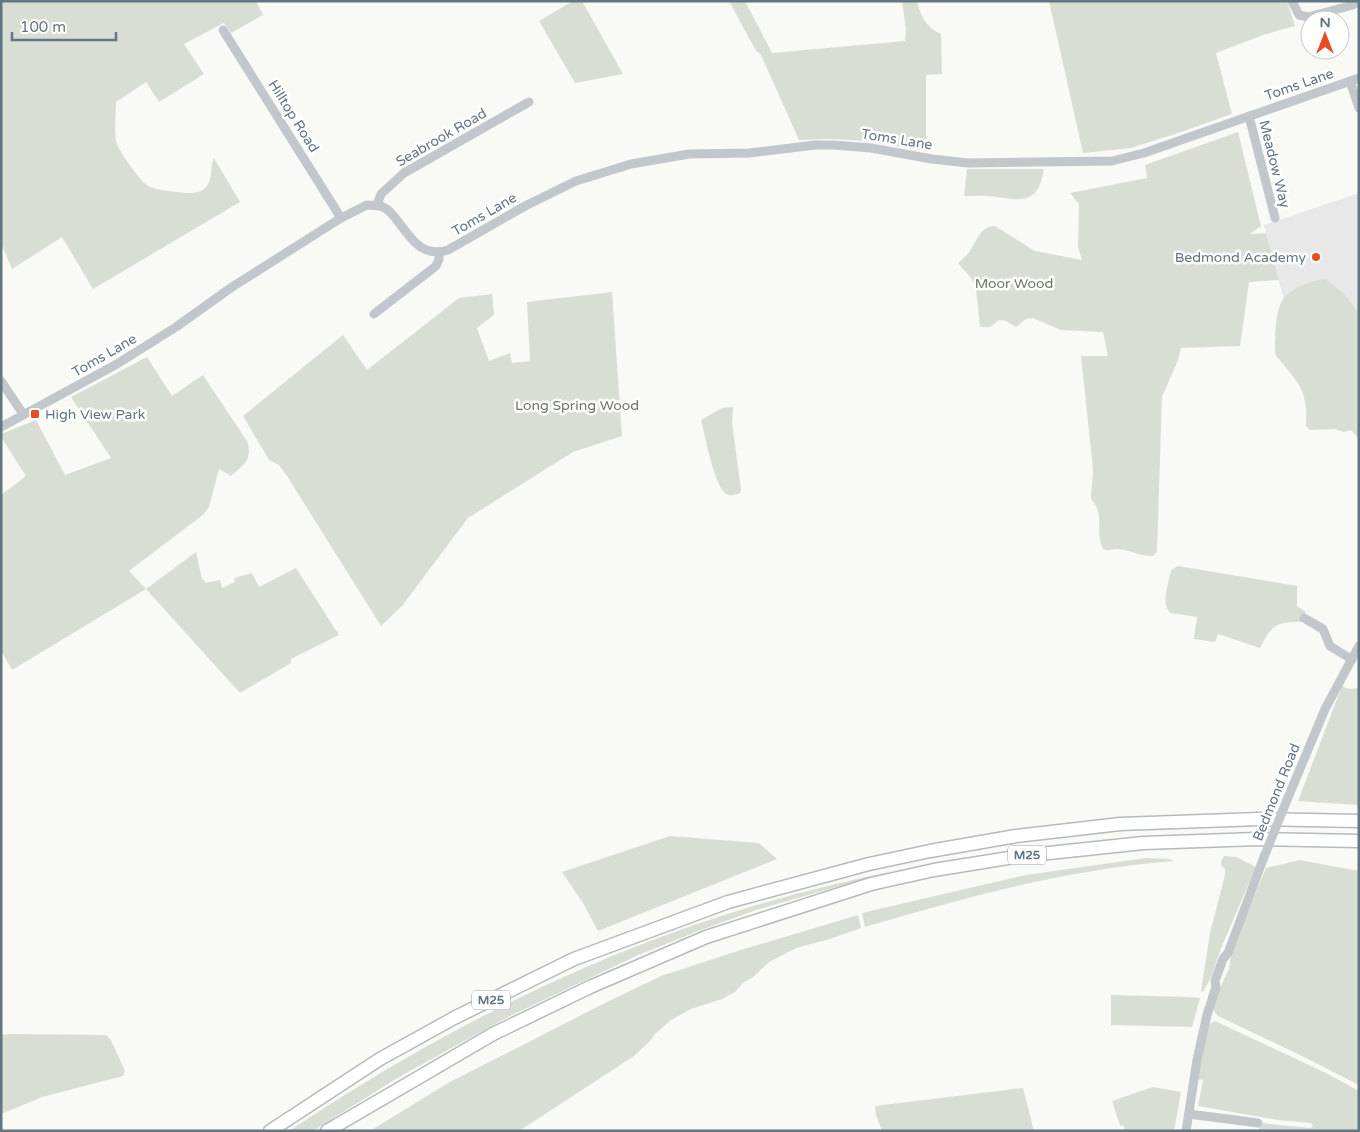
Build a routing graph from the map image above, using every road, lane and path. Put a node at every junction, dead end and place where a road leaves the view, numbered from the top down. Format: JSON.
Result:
{"nodes":[{"id":1,"x":1292,"y":1,"type":"edge"},
{"id":2,"x":1358,"y":1,"type":"edge"},
{"id":3,"x":223,"y":30,"type":"dead end"},
{"id":4,"x":1355,"y":79,"type":"edge"},
{"id":5,"x":529,"y":102,"type":"dead end"},
{"id":6,"x":1359,"y":108,"type":"edge"},
{"id":7,"x":1249,"y":116,"type":"junction"},
{"id":8,"x":376,"y":205,"type":"junction"},
{"id":9,"x":341,"y":218,"type":"junction"},
{"id":10,"x":1275,"y":218,"type":"dead end"},
{"id":11,"x":439,"y":252,"type":"junction"},
{"id":12,"x":374,"y":314,"type":"dead end"},
{"id":13,"x":1,"y":381,"type":"edge"},
{"id":14,"x":23,"y":414,"type":"junction"},
{"id":15,"x":1,"y":426,"type":"edge"},
{"id":16,"x":1304,"y":618,"type":"dead end"},
{"id":17,"x":1359,"y":646,"type":"edge"},
{"id":18,"x":1350,"y":659,"type":"junction"},
{"id":19,"x":1359,"y":821,"type":"edge"},
{"id":20,"x":1359,"y":841,"type":"edge"},
{"id":21,"x":1188,"y":1114,"type":"junction"},
{"id":22,"x":1258,"y":1123,"type":"dead end"},
{"id":23,"x":270,"y":1131,"type":"edge"},
{"id":24,"x":327,"y":1131,"type":"edge"},
{"id":25,"x":1186,"y":1131,"type":"edge"}],
"edges":[{"from":1,"to":2,"type":"street"},
{"from":3,"to":9,"type":"street","name":"Hilltop Road"},
{"from":4,"to":6,"type":"street"},
{"from":4,"to":7,"type":"street","name":"Toms Lane"},
{"from":5,"to":8,"type":"street","name":"Seabrook Road"},
{"from":7,"to":10,"type":"street","name":"Meadow Way"},
{"from":7,"to":11,"type":"street","name":"Toms Lane"},
{"from":8,"to":9,"type":"street","name":"Toms Lane"},
{"from":8,"to":11,"type":"street"},
{"from":9,"to":14,"type":"street","name":"Toms Lane"},
{"from":11,"to":12,"type":"street"},
{"from":13,"to":14,"type":"street"},
{"from":14,"to":15,"type":"street","name":"Toms Lane"},
{"from":16,"to":18,"type":"street"},
{"from":17,"to":18,"type":"street","name":"Bedmond Road"},
{"from":18,"to":21,"type":"street","name":"Bedmond Road","bridge":true},
{"from":19,"to":23,"type":"highway","number":"M25"},
{"from":20,"to":24,"type":"highway","number":"M25"},
{"from":21,"to":22,"type":"street"},
{"from":21,"to":25,"type":"street","name":"Bedmond Road"}]}
